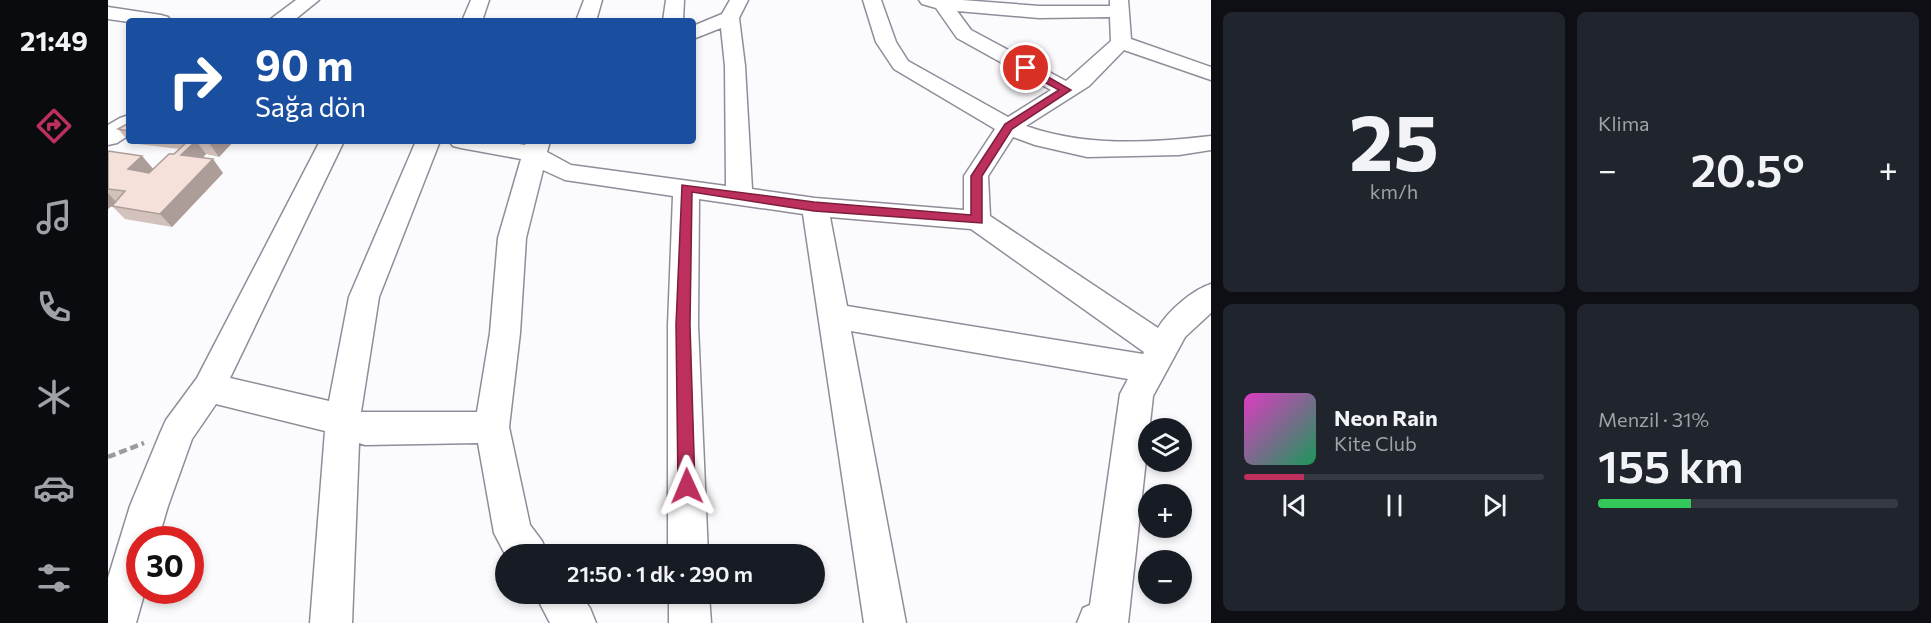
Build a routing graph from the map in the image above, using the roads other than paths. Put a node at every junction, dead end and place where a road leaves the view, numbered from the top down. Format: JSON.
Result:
{"nodes":[{"id":1,"x":112,"y":0,"type":"edge"},
{"id":2,"x":309,"y":0,"type":"edge"},
{"id":3,"x":480,"y":0,"type":"edge"},
{"id":4,"x":593,"y":0,"type":"edge"},
{"id":5,"x":675,"y":0,"type":"edge"},
{"id":6,"x":872,"y":0,"type":"edge"},
{"id":7,"x":935,"y":2,"type":"edge"},
{"id":8,"x":108,"y":3,"type":"edge"},
{"id":9,"x":1119,"y":6,"type":"edge"},
{"id":10,"x":735,"y":9,"type":"edge"},
{"id":11,"x":108,"y":13,"type":"edge"},
{"id":12,"x":141,"y":18,"type":"edge"},
{"id":13,"x":283,"y":18,"type":"edge"},
{"id":14,"x":473,"y":18,"type":"edge"},
{"id":15,"x":587,"y":18,"type":"edge"},
{"id":16,"x":673,"y":18,"type":"edge"},
{"id":17,"x":696,"y":31,"type":"edge"},
{"id":18,"x":1121,"y":42,"type":"junction"},
{"id":19,"x":1211,"y":74,"type":"edge"},
{"id":20,"x":1066,"y":90,"type":"junction"},
{"id":21,"x":126,"y":125,"type":"edge"},
{"id":22,"x":1008,"y":127,"type":"junction"},
{"id":23,"x":108,"y":137,"type":"edge"},
{"id":24,"x":1211,"y":143,"type":"edge"},
{"id":25,"x":331,"y":144,"type":"edge"},
{"id":26,"x":427,"y":144,"type":"edge"},
{"id":27,"x":498,"y":144,"type":"edge"},
{"id":28,"x":536,"y":147,"type":"edge"},
{"id":29,"x":686,"y":188,"type":"junction"},
{"id":30,"x":739,"y":195,"type":"junction"},
{"id":31,"x":814,"y":207,"type":"junction"},
{"id":32,"x":977,"y":220,"type":"junction"},
{"id":33,"x":1211,"y":295,"type":"edge"},
{"id":34,"x":833,"y":316,"type":"junction"},
{"id":35,"x":1157,"y":358,"type":"junction"},
{"id":36,"x":209,"y":388,"type":"junction"},
{"id":37,"x":343,"y":420,"type":"junction"},
{"id":38,"x":492,"y":427,"type":"junction"},
{"id":39,"x":520,"y":544,"type":"edge"},
{"id":40,"x":688,"y":544,"type":"edge"},
{"id":41,"x":562,"y":604,"type":"edge"},
{"id":42,"x":689,"y":604,"type":"edge"},
{"id":43,"x":115,"y":623,"type":"edge"},
{"id":44,"x":331,"y":623,"type":"edge"},
{"id":45,"x":575,"y":623,"type":"edge"},
{"id":46,"x":690,"y":623,"type":"edge"},
{"id":47,"x":885,"y":623,"type":"edge"},
{"id":48,"x":1098,"y":623,"type":"edge"}],
"edges":[{"from":1,"to":8,"type":"street"},
{"from":2,"to":13,"type":"street"},
{"from":3,"to":14,"type":"street"},
{"from":4,"to":15,"type":"street"},
{"from":5,"to":16,"type":"street"},
{"from":6,"to":22,"type":"street"},
{"from":7,"to":9,"type":"street"},
{"from":7,"to":20,"type":"street"},
{"from":9,"to":18,"type":"street"},
{"from":10,"to":17,"type":"street"},
{"from":10,"to":30,"type":"street"},
{"from":11,"to":12,"type":"street"},
{"from":18,"to":19,"type":"street"},
{"from":18,"to":20,"type":"street"},
{"from":20,"to":22,"type":"street"},
{"from":21,"to":23,"type":"street"},
{"from":22,"to":24,"type":"street"},
{"from":22,"to":32,"type":"street"},
{"from":25,"to":36,"type":"street"},
{"from":26,"to":37,"type":"street"},
{"from":27,"to":28,"type":"street"},
{"from":28,"to":29,"type":"street"},
{"from":28,"to":38,"type":"street"},
{"from":29,"to":30,"type":"street"},
{"from":29,"to":40,"type":"street"},
{"from":30,"to":31,"type":"street"},
{"from":31,"to":32,"type":"street"},
{"from":31,"to":34,"type":"street"},
{"from":32,"to":35,"type":"street"},
{"from":33,"to":35,"type":"street"},
{"from":34,"to":35,"type":"street"},
{"from":34,"to":47,"type":"street"},
{"from":35,"to":48,"type":"street"},
{"from":36,"to":37,"type":"street"},
{"from":36,"to":43,"type":"street"},
{"from":37,"to":38,"type":"street"},
{"from":37,"to":44,"type":"street"},
{"from":38,"to":39,"type":"street"},
{"from":41,"to":45,"type":"street"},
{"from":42,"to":46,"type":"street"}]}
